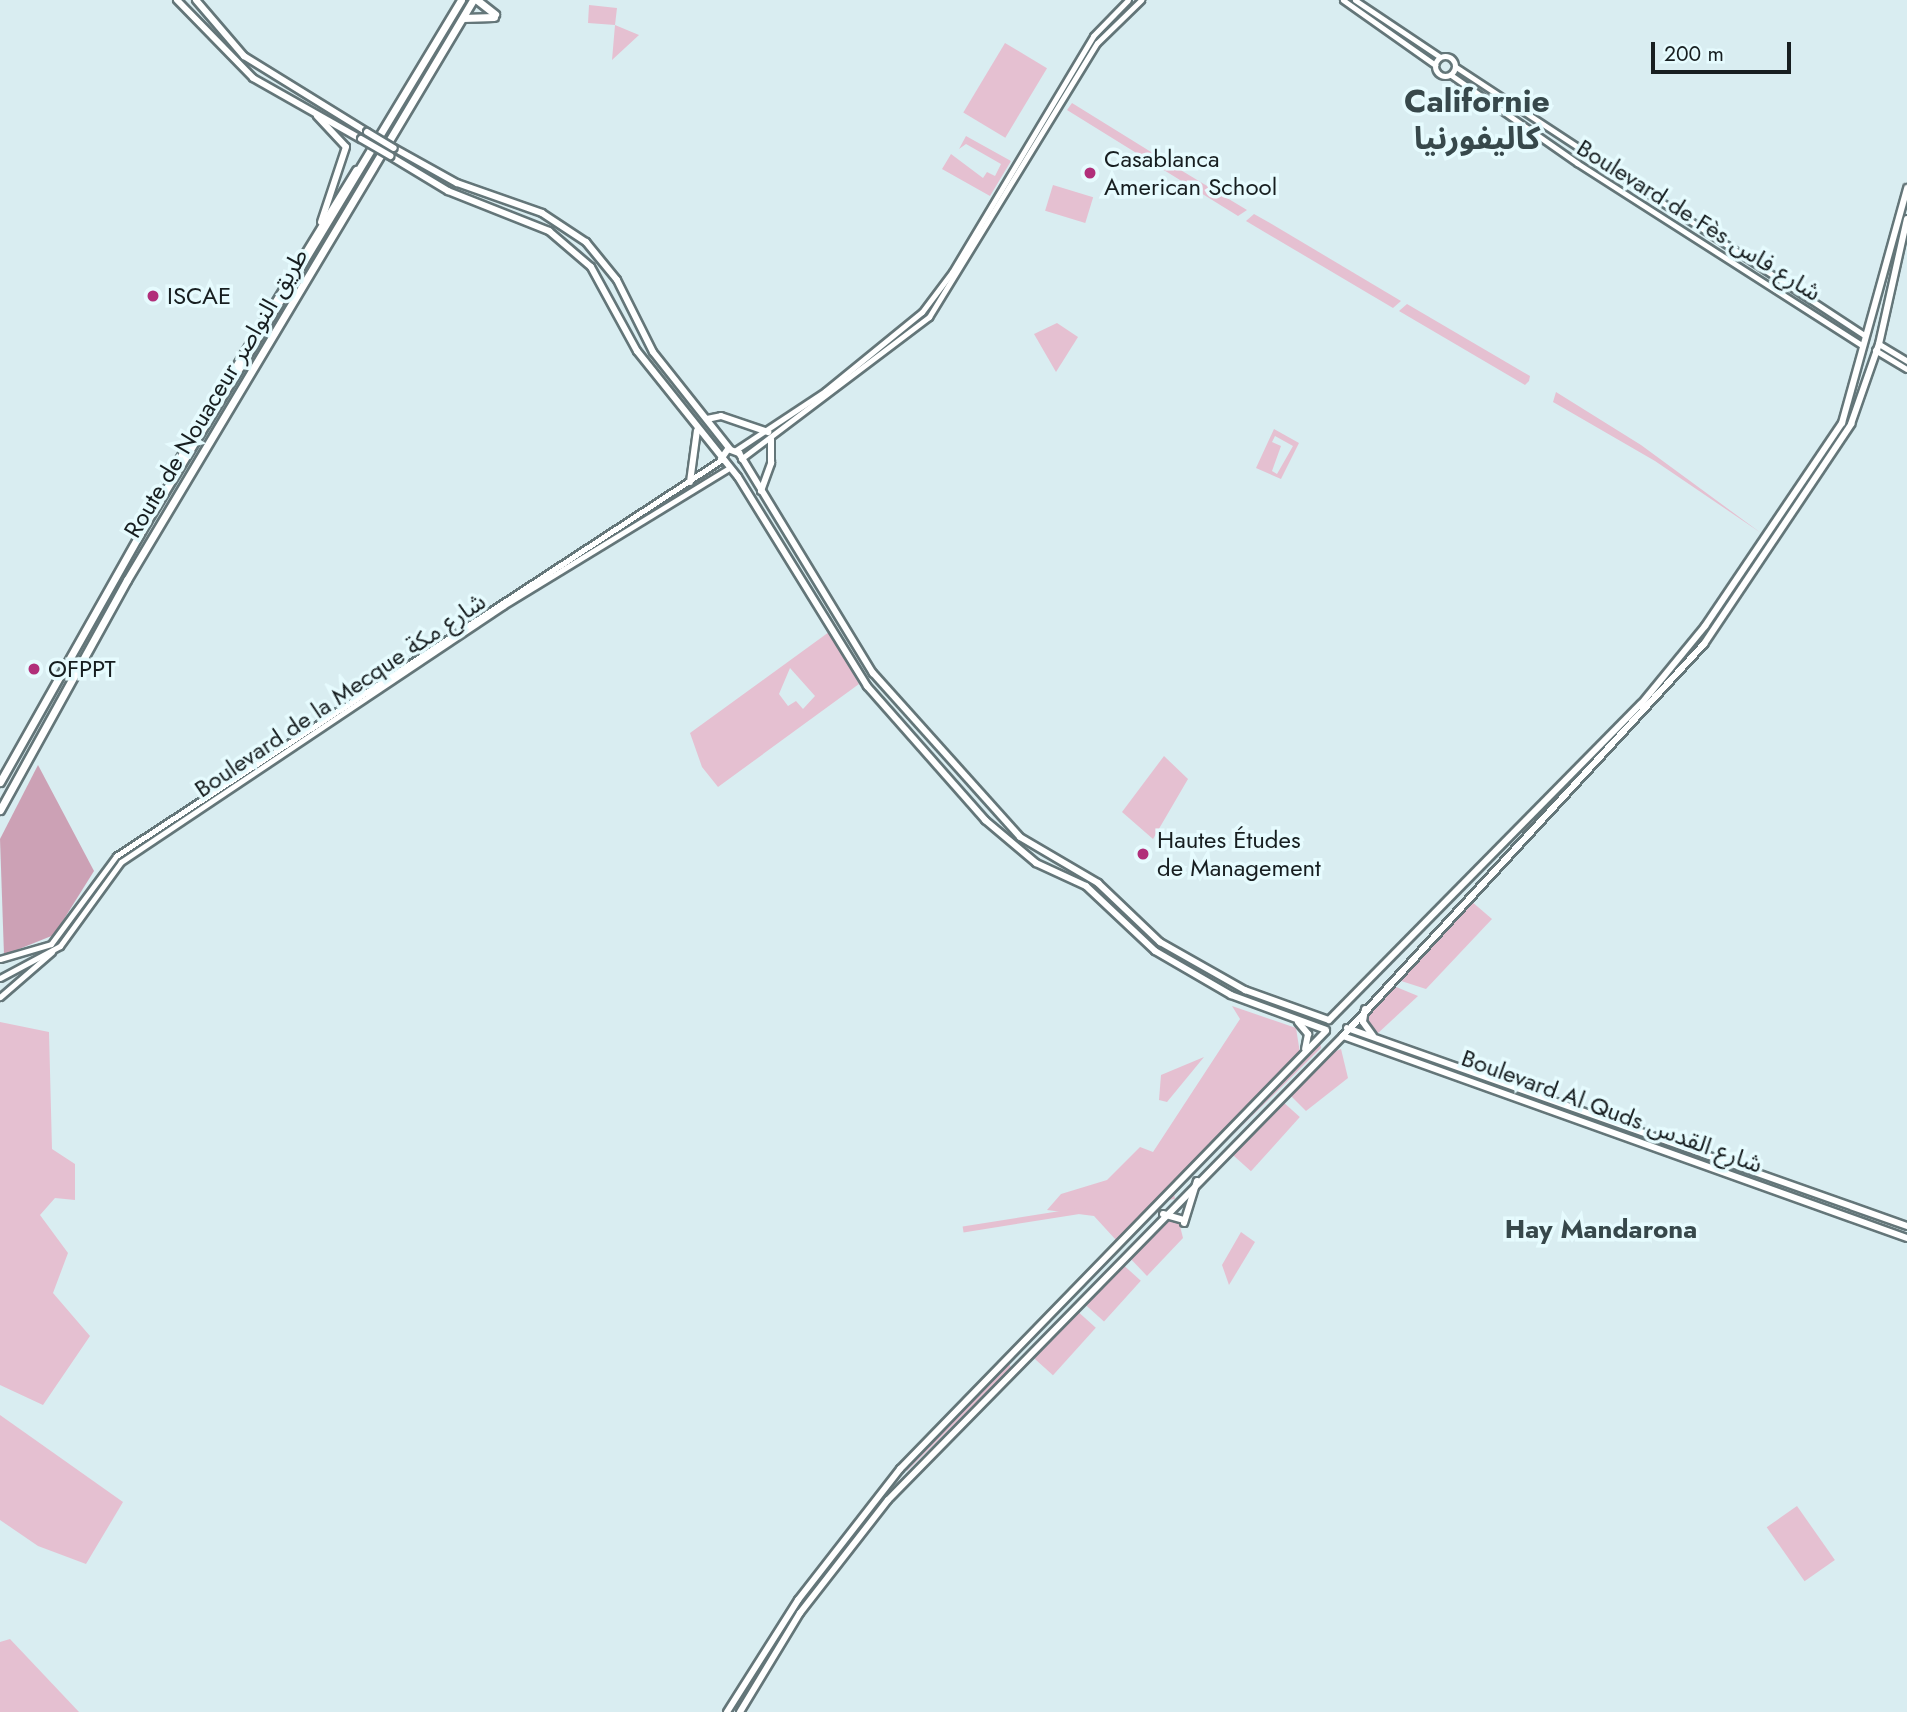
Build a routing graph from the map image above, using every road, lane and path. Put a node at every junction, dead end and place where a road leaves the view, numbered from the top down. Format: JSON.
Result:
{"nodes":[{"id":1,"x":177,"y":0,"type":"edge"},
{"id":2,"x":196,"y":0,"type":"edge"},
{"id":3,"x":461,"y":0,"type":"edge"},
{"id":4,"x":475,"y":0,"type":"edge"},
{"id":5,"x":1128,"y":0,"type":"edge"},
{"id":6,"x":1141,"y":0,"type":"edge"},
{"id":7,"x":1343,"y":0,"type":"edge"},
{"id":8,"x":1355,"y":0,"type":"edge"},
{"id":9,"x":463,"y":18,"type":"junction"},
{"id":10,"x":1440,"y":57,"type":"junction"},
{"id":11,"x":1435,"y":65,"type":"junction"},
{"id":12,"x":1456,"y":67,"type":"junction"},
{"id":13,"x":1451,"y":75,"type":"junction"},
{"id":14,"x":316,"y":114,"type":"junction"},
{"id":15,"x":366,"y":160,"type":"junction"},
{"id":16,"x":1907,"y":188,"type":"edge"},
{"id":17,"x":1907,"y":219,"type":"edge"},
{"id":18,"x":321,"y":222,"type":"junction"},
{"id":19,"x":1866,"y":334,"type":"junction"},
{"id":20,"x":1872,"y":346,"type":"junction"},
{"id":21,"x":1907,"y":361,"type":"edge"},
{"id":22,"x":1907,"y":369,"type":"edge"},
{"id":23,"x":707,"y":419,"type":"junction"},
{"id":24,"x":697,"y":428,"type":"junction"},
{"id":25,"x":769,"y":435,"type":"junction"},
{"id":26,"x":733,"y":449,"type":"junction"},
{"id":27,"x":721,"y":459,"type":"junction"},
{"id":28,"x":741,"y":461,"type":"junction"},
{"id":29,"x":730,"y":468,"type":"junction"},
{"id":30,"x":690,"y":482,"type":"junction"},
{"id":31,"x":761,"y":492,"type":"junction"},
{"id":32,"x":164,"y":494,"type":"junction"},
{"id":33,"x":2,"y":778,"type":"edge"},
{"id":34,"x":4,"y":802,"type":"junction"},
{"id":35,"x":0,"y":810,"type":"edge"},
{"id":36,"x":0,"y":816,"type":"edge"},
{"id":37,"x":51,"y":952,"type":"junction"},
{"id":38,"x":0,"y":959,"type":"edge"},
{"id":39,"x":0,"y":968,"type":"edge"},
{"id":40,"x":0,"y":977,"type":"edge"},
{"id":41,"x":0,"y":997,"type":"edge"},
{"id":42,"x":1365,"y":1006,"type":"junction"},
{"id":43,"x":1290,"y":1017,"type":"junction"},
{"id":44,"x":1337,"y":1017,"type":"junction"},
{"id":45,"x":1329,"y":1020,"type":"junction"},
{"id":46,"x":1347,"y":1027,"type":"junction"},
{"id":47,"x":1326,"y":1030,"type":"junction"},
{"id":48,"x":1339,"y":1037,"type":"junction"},
{"id":49,"x":1375,"y":1037,"type":"junction"},
{"id":50,"x":1303,"y":1054,"type":"junction"},
{"id":51,"x":1198,"y":1178,"type":"junction"},
{"id":52,"x":1163,"y":1214,"type":"junction"},
{"id":53,"x":1907,"y":1226,"type":"edge"},
{"id":54,"x":1907,"y":1238,"type":"edge"},
{"id":55,"x":727,"y":1712,"type":"edge"},
{"id":56,"x":740,"y":1712,"type":"edge"}],
"edges":[{"from":1,"to":14,"type":"main road"},
{"from":2,"to":23,"type":"main road","bridge":true},
{"from":3,"to":15,"type":"highway","name":"Route de Nouaceur طريق النواصر"},
{"from":4,"to":9,"type":"highway","name":"Route de Nouaceur طريق النواصر"},
{"from":4,"to":9,"type":"highway"},
{"from":5,"to":25,"type":"main road"},
{"from":6,"to":25,"type":"main road"},
{"from":7,"to":11,"type":"main road"},
{"from":8,"to":10,"type":"main road"},
{"from":9,"to":34,"type":"highway","name":"Route de Nouaceur طريق النواصر"},
{"from":10,"to":11,"type":"main road"},
{"from":10,"to":12,"type":"main road"},
{"from":11,"to":13,"type":"main road"},
{"from":12,"to":13,"type":"main road"},
{"from":12,"to":19,"type":"main road","name":"Boulevard de Fès شارع فاس"},
{"from":13,"to":20,"type":"main road","name":"Boulevard de Fès شارع فاس"},
{"from":14,"to":18,"type":"main road"},
{"from":14,"to":24,"type":"main road","bridge":true},
{"from":15,"to":18,"type":"highway"},
{"from":15,"to":32,"type":"highway","name":"Route de Nouaceur طريق النواصر"},
{"from":16,"to":19,"type":"main road"},
{"from":17,"to":20,"type":"main road"},
{"from":18,"to":32,"type":"highway"},
{"from":19,"to":20,"type":"main road"},
{"from":19,"to":20,"type":"main road"},
{"from":20,"to":21,"type":"main road","name":"Boulevard de Fès شارع فاس"},
{"from":20,"to":22,"type":"main road","name":"Boulevard de Fès شارع فاس"},
{"from":20,"to":42,"type":"main road"},
{"from":20,"to":44,"type":"main road"},
{"from":23,"to":25,"type":"main road"},
{"from":23,"to":26,"type":"main road"},
{"from":24,"to":27,"type":"main road"},
{"from":24,"to":30,"type":"main road"},
{"from":25,"to":26,"type":"main road"},
{"from":25,"to":28,"type":"main road"},
{"from":25,"to":31,"type":"main road"},
{"from":26,"to":27,"type":"main road"},
{"from":26,"to":28,"type":"main road"},
{"from":27,"to":29,"type":"main road"},
{"from":27,"to":30,"type":"main road","name":"Boulevard de la Mecque شارع مكة"},
{"from":28,"to":29,"type":"main road"},
{"from":28,"to":31,"type":"main road"},
{"from":29,"to":37,"type":"main road","name":"Boulevard de la Mecque شارع مكة"},
{"from":29,"to":43,"type":"main road"},
{"from":30,"to":38,"type":"main road","name":"Boulevard de la Mecque شارع مكة"},
{"from":31,"to":45,"type":"main road"},
{"from":32,"to":33,"type":"highway","name":"Route de Nouaceur طريق النواصر"},
{"from":34,"to":35,"type":"highway","name":"Route de Nouaceur طريق النواصر"},
{"from":34,"to":36,"type":"highway"},
{"from":37,"to":40,"type":"main road","name":"Boulevard de la Mecque شارع مكة"},
{"from":37,"to":41,"type":"main road"},
{"from":39,"to":40,"type":"main road"},
{"from":42,"to":46,"type":"main road"},
{"from":42,"to":49,"type":"main road"},
{"from":43,"to":47,"type":"main road"},
{"from":43,"to":50,"type":"main road"},
{"from":44,"to":45,"type":"main road"},
{"from":44,"to":46,"type":"main road"},
{"from":45,"to":47,"type":"main road"},
{"from":46,"to":48,"type":"main road"},
{"from":46,"to":49,"type":"main road","name":"Boulevard Al Quds شارع القدس"},
{"from":47,"to":48,"type":"main road","name":"Boulevard Al Quds شارع القدس"},
{"from":47,"to":50,"type":"main road"},
{"from":48,"to":51,"type":"main road"},
{"from":48,"to":54,"type":"main road","name":"Boulevard Al Quds شارع القدس"},
{"from":49,"to":53,"type":"main road","name":"Boulevard Al Quds شارع القدس"},
{"from":50,"to":55,"type":"main road"},
{"from":51,"to":52,"type":"main road"},
{"from":51,"to":52,"type":"main road"},
{"from":52,"to":56,"type":"main road"}]}
